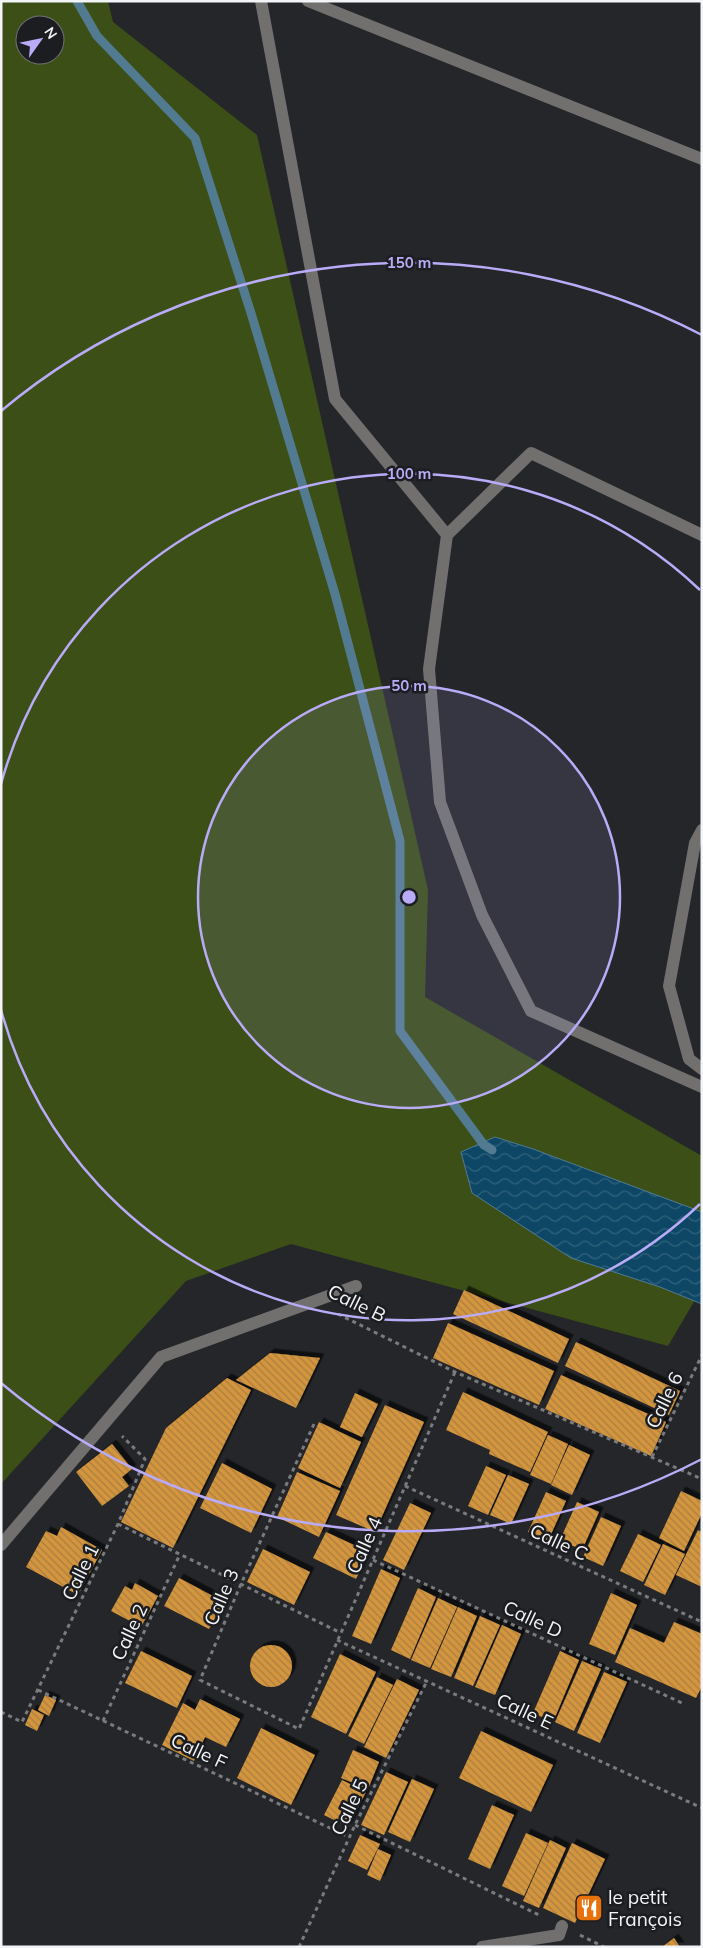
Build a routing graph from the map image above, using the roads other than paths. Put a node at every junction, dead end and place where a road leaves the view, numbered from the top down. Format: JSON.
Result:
{"nodes":[{"id":1,"x":261,"y":1,"type":"edge"},
{"id":2,"x":308,"y":1,"type":"edge"},
{"id":3,"x":702,"y":159,"type":"edge"},
{"id":4,"x":447,"y":535,"type":"junction"},
{"id":5,"x":702,"y":535,"type":"edge"},
{"id":6,"x":702,"y":830,"type":"edge"},
{"id":7,"x":702,"y":1069,"type":"edge"},
{"id":8,"x":702,"y":1087,"type":"edge"},
{"id":9,"x":356,"y":1286,"type":"dead end"},
{"id":10,"x":1,"y":1545,"type":"edge"},
{"id":11,"x":562,"y":1926,"type":"road end"},
{"id":12,"x":482,"y":1947,"type":"edge"}],
"edges":[{"from":1,"to":4,"type":"lane"},
{"from":2,"to":3,"type":"lane"},
{"from":4,"to":5,"type":"lane"},
{"from":4,"to":8,"type":"lane"},
{"from":6,"to":7,"type":"lane"},
{"from":9,"to":10,"type":"lane","name":"Calle B"},
{"from":11,"to":12,"type":"lane"}]}
